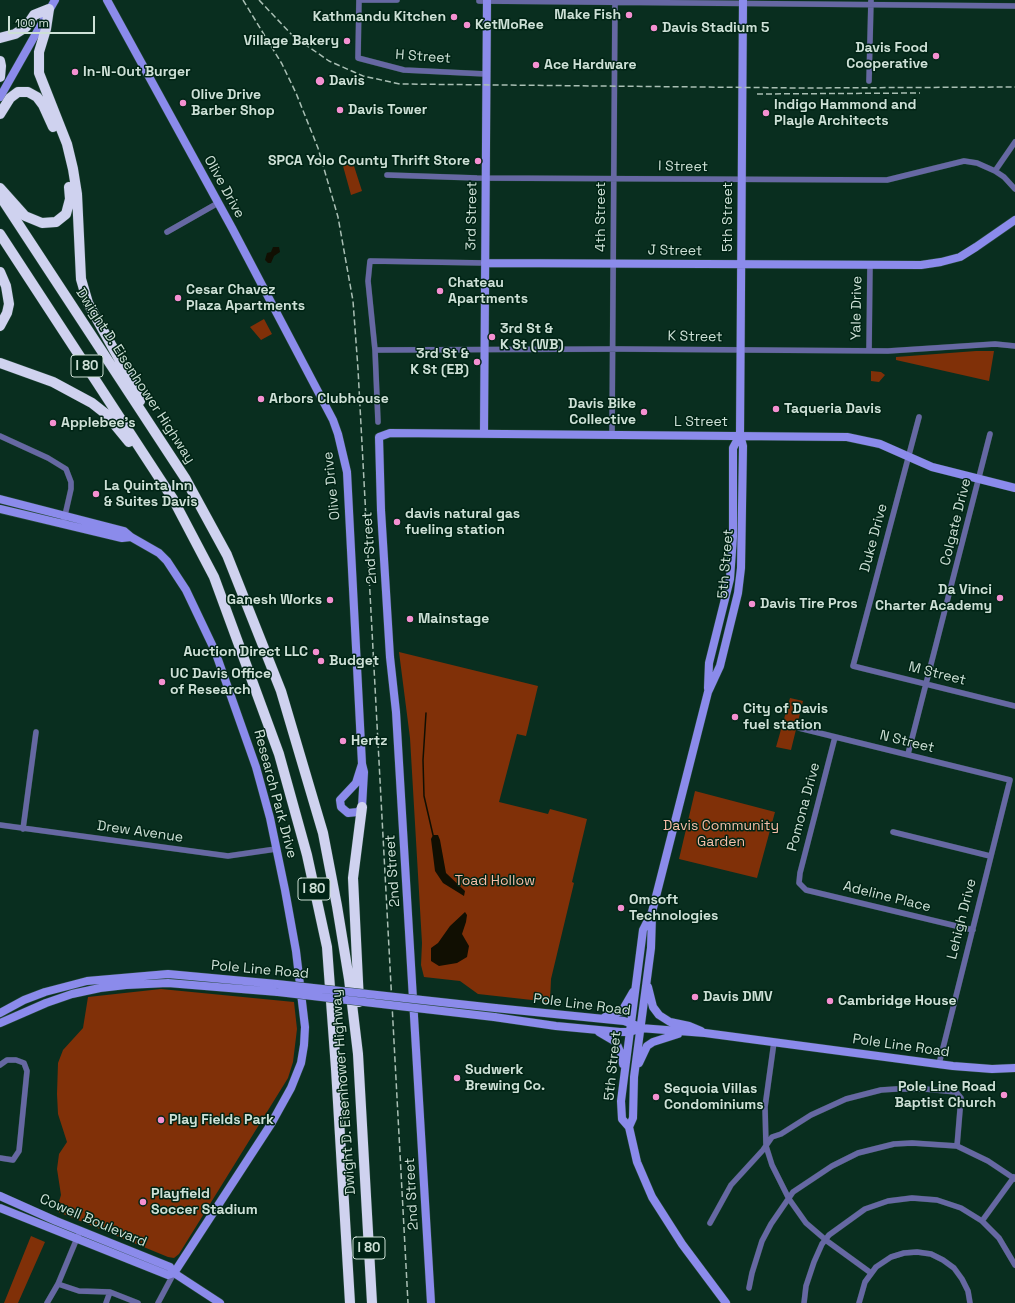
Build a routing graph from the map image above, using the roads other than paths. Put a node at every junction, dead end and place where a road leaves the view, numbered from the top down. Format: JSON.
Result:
{"nodes":[{"id":1,"x":56,"y":0,"type":"edge"},
{"id":2,"x":107,"y":0,"type":"edge"},
{"id":3,"x":359,"y":0,"type":"edge"},
{"id":4,"x":397,"y":0,"type":"edge"},
{"id":5,"x":484,"y":1,"type":"edge"},
{"id":6,"x":615,"y":1,"type":"edge"},
{"id":7,"x":743,"y":2,"type":"edge"},
{"id":8,"x":871,"y":3,"type":"edge"},
{"id":9,"x":1015,"y":6,"type":"edge"},
{"id":10,"x":49,"y":9,"type":"junction"},
{"id":11,"x":0,"y":38,"type":"edge"},
{"id":12,"x":0,"y":61,"type":"edge"},
{"id":13,"x":486,"y":74,"type":"junction"},
{"id":14,"x":0,"y":77,"type":"edge"},
{"id":15,"x":869,"y":81,"type":"dead end"},
{"id":16,"x":0,"y":96,"type":"edge"},
{"id":17,"x":0,"y":114,"type":"edge"},
{"id":18,"x":1015,"y":142,"type":"edge"},
{"id":19,"x":995,"y":171,"type":"junction"},
{"id":20,"x":387,"y":175,"type":"dead end"},
{"id":21,"x":486,"y":178,"type":"junction"},
{"id":22,"x":614,"y":178,"type":"junction"},
{"id":23,"x":741,"y":179,"type":"junction"},
{"id":24,"x":0,"y":188,"type":"edge"},
{"id":25,"x":1015,"y":189,"type":"edge"},
{"id":26,"x":0,"y":196,"type":"edge"},
{"id":27,"x":218,"y":203,"type":"junction"},
{"id":28,"x":1015,"y":220,"type":"edge"},
{"id":29,"x":167,"y":232,"type":"dead end"},
{"id":30,"x":0,"y":234,"type":"edge"},
{"id":31,"x":485,"y":263,"type":"junction"},
{"id":32,"x":613,"y":264,"type":"junction"},
{"id":33,"x":741,"y":264,"type":"junction"},
{"id":34,"x":870,"y":265,"type":"junction"},
{"id":35,"x":0,"y":272,"type":"edge"},
{"id":36,"x":0,"y":326,"type":"edge"},
{"id":37,"x":1015,"y":345,"type":"edge"},
{"id":38,"x":484,"y":349,"type":"junction"},
{"id":39,"x":612,"y":349,"type":"junction"},
{"id":40,"x":375,"y":350,"type":"junction"},
{"id":41,"x":740,"y":350,"type":"junction"},
{"id":42,"x":869,"y":351,"type":"junction"},
{"id":43,"x":0,"y":363,"type":"edge"},
{"id":44,"x":146,"y":417,"type":"junction"},
{"id":45,"x":919,"y":417,"type":"dead end"},
{"id":46,"x":378,"y":422,"type":"dead end"},
{"id":47,"x":484,"y":433,"type":"junction"},
{"id":48,"x":612,"y":434,"type":"junction"},
{"id":49,"x":990,"y":434,"type":"dead end"},
{"id":50,"x":740,"y":435,"type":"junction"},
{"id":51,"x":0,"y":436,"type":"edge"},
{"id":52,"x":379,"y":437,"type":"joint"},
{"id":53,"x":908,"y":456,"type":"junction"},
{"id":54,"x":979,"y":479,"type":"junction"},
{"id":55,"x":1015,"y":488,"type":"edge"},
{"id":56,"x":0,"y":499,"type":"edge"},
{"id":57,"x":173,"y":499,"type":"junction"},
{"id":58,"x":0,"y":509,"type":"edge"},
{"id":59,"x":64,"y":520,"type":"junction"},
{"id":60,"x":853,"y":666,"type":"joint"},
{"id":61,"x":926,"y":684,"type":"junction"},
{"id":62,"x":1015,"y":706,"type":"edge"},
{"id":63,"x":799,"y":728,"type":"dead end"},
{"id":64,"x":36,"y":732,"type":"dead end"},
{"id":65,"x":835,"y":737,"type":"junction"},
{"id":66,"x":908,"y":754,"type":"junction"},
{"id":67,"x":362,"y":764,"type":"junction"},
{"id":68,"x":1010,"y":780,"type":"joint"},
{"id":69,"x":362,"y":806,"type":"junction"},
{"id":70,"x":0,"y":825,"type":"edge"},
{"id":71,"x":23,"y":828,"type":"junction"},
{"id":72,"x":892,"y":832,"type":"dead end"},
{"id":73,"x":276,"y":849,"type":"junction"},
{"id":74,"x":990,"y":856,"type":"junction"},
{"id":75,"x":799,"y":883,"type":"joint"},
{"id":76,"x":652,"y":912,"type":"junction"},
{"id":77,"x":973,"y":930,"type":"junction"},
{"id":78,"x":646,"y":980,"type":"junction"},
{"id":79,"x":636,"y":984,"type":"junction"},
{"id":80,"x":278,"y":988,"type":"junction"},
{"id":81,"x":0,"y":1013,"type":"edge"},
{"id":82,"x":580,"y":1017,"type":"junction"},
{"id":83,"x":592,"y":1018,"type":"junction"},
{"id":84,"x":631,"y":1022,"type":"junction"},
{"id":85,"x":0,"y":1023,"type":"edge"},
{"id":86,"x":542,"y":1024,"type":"junction"},
{"id":87,"x":640,"y":1028,"type":"junction"},
{"id":88,"x":591,"y":1030,"type":"junction"},
{"id":89,"x":630,"y":1032,"type":"junction"},
{"id":90,"x":683,"y":1032,"type":"junction"},
{"id":91,"x":705,"y":1034,"type":"junction"},
{"id":92,"x":774,"y":1042,"type":"junction"},
{"id":93,"x":358,"y":1054,"type":"junction"},
{"id":94,"x":939,"y":1064,"type":"junction"},
{"id":95,"x":0,"y":1065,"type":"edge"},
{"id":96,"x":1015,"y":1068,"type":"edge"},
{"id":97,"x":624,"y":1074,"type":"junction"},
{"id":98,"x":634,"y":1077,"type":"junction"},
{"id":99,"x":629,"y":1127,"type":"junction"},
{"id":100,"x":766,"y":1146,"type":"junction"},
{"id":101,"x":957,"y":1146,"type":"junction"},
{"id":102,"x":0,"y":1158,"type":"edge"},
{"id":103,"x":1014,"y":1178,"type":"edge"},
{"id":104,"x":0,"y":1196,"type":"edge"},
{"id":105,"x":789,"y":1200,"type":"junction"},
{"id":106,"x":0,"y":1208,"type":"edge"},
{"id":107,"x":982,"y":1221,"type":"junction"},
{"id":108,"x":710,"y":1223,"type":"dead end"},
{"id":109,"x":80,"y":1231,"type":"junction"},
{"id":110,"x":77,"y":1239,"type":"junction"},
{"id":111,"x":826,"y":1241,"type":"junction"},
{"id":112,"x":1015,"y":1265,"type":"edge"},
{"id":113,"x":174,"y":1273,"type":"junction"},
{"id":114,"x":871,"y":1273,"type":"junction"},
{"id":115,"x":58,"y":1284,"type":"junction"},
{"id":116,"x":749,"y":1288,"type":"dead end"},
{"id":117,"x":110,"y":1292,"type":"junction"},
{"id":118,"x":47,"y":1303,"type":"edge"},
{"id":119,"x":106,"y":1303,"type":"edge"},
{"id":120,"x":138,"y":1303,"type":"edge"},
{"id":121,"x":158,"y":1303,"type":"edge"},
{"id":122,"x":220,"y":1303,"type":"edge"},
{"id":123,"x":350,"y":1303,"type":"edge"},
{"id":124,"x":372,"y":1303,"type":"edge"},
{"id":125,"x":431,"y":1303,"type":"edge"},
{"id":126,"x":726,"y":1303,"type":"edge"},
{"id":127,"x":804,"y":1303,"type":"edge"},
{"id":128,"x":859,"y":1303,"type":"edge"},
{"id":129,"x":970,"y":1303,"type":"edge"}],
"edges":[{"from":1,"to":10,"type":"street"},
{"from":2,"to":27,"type":"street","name":"Olive Drive"},
{"from":3,"to":4,"type":"street"},
{"from":3,"to":13,"type":"street","name":"H Street"},
{"from":5,"to":6,"type":"street"},
{"from":5,"to":13,"type":"street","name":"3rd Street"},
{"from":6,"to":7,"type":"street"},
{"from":6,"to":22,"type":"street","name":"4th Street"},
{"from":7,"to":8,"type":"street"},
{"from":7,"to":23,"type":"street","name":"5th Street"},
{"from":8,"to":9,"type":"street"},
{"from":8,"to":15,"type":"street"},
{"from":10,"to":11,"type":"highway"},
{"from":10,"to":16,"type":"street"},
{"from":10,"to":44,"type":"highway"},
{"from":12,"to":14,"type":"highway"},
{"from":13,"to":21,"type":"street","name":"3rd Street"},
{"from":17,"to":24,"type":"highway"},
{"from":18,"to":19,"type":"street"},
{"from":19,"to":23,"type":"street","name":"I Street"},
{"from":19,"to":25,"type":"street","name":"I Street"},
{"from":20,"to":21,"type":"street","name":"I Street"},
{"from":21,"to":22,"type":"street","name":"I Street"},
{"from":21,"to":31,"type":"street","name":"3rd Street"},
{"from":22,"to":23,"type":"street","name":"I Street"},
{"from":22,"to":32,"type":"street","name":"4th Street"},
{"from":23,"to":33,"type":"street","name":"5th Street"},
{"from":26,"to":44,"type":"highway","name":"Dwight D. Eisenhower Highway","number":"I 80"},
{"from":27,"to":29,"type":"street"},
{"from":27,"to":67,"type":"street","name":"Olive Drive"},
{"from":28,"to":34,"type":"street","name":"J Street"},
{"from":30,"to":57,"type":"highway","name":"Dwight D. Eisenhower Highway","number":"I 80"},
{"from":31,"to":32,"type":"street","name":"J Street"},
{"from":31,"to":38,"type":"street","name":"3rd Street"},
{"from":31,"to":40,"type":"street","name":"J Street"},
{"from":32,"to":33,"type":"street","name":"J Street"},
{"from":32,"to":39,"type":"street","name":"4th Street"},
{"from":33,"to":34,"type":"street","name":"J Street"},
{"from":33,"to":41,"type":"street","name":"5th Street"},
{"from":34,"to":42,"type":"street","name":"Yale Drive"},
{"from":35,"to":36,"type":"highway"},
{"from":37,"to":42,"type":"street","name":"K Street"},
{"from":38,"to":39,"type":"street","name":"K Street"},
{"from":38,"to":40,"type":"street","name":"K Street"},
{"from":38,"to":47,"type":"street","name":"3rd Street"},
{"from":39,"to":41,"type":"street","name":"K Street"},
{"from":39,"to":48,"type":"street","name":"4th Street"},
{"from":40,"to":46,"type":"street"},
{"from":41,"to":42,"type":"street","name":"K Street"},
{"from":41,"to":50,"type":"street","name":"5th Street"},
{"from":43,"to":57,"type":"highway"},
{"from":44,"to":93,"type":"highway","name":"Dwight D. Eisenhower Highway","number":"I 80"},
{"from":45,"to":53,"type":"street","name":"Duke Drive"},
{"from":47,"to":48,"type":"street","name":"L Street"},
{"from":47,"to":52,"type":"street","name":"L Street"},
{"from":48,"to":50,"type":"street","name":"L Street"},
{"from":49,"to":54,"type":"street","name":"Colgate Drive"},
{"from":50,"to":53,"type":"street","name":"L Street"},
{"from":50,"to":76,"type":"street","name":"5th Street"},
{"from":51,"to":59,"type":"street"},
{"from":52,"to":125,"type":"street","name":"2nd Street"},
{"from":53,"to":54,"type":"street","name":"L Street"},
{"from":53,"to":60,"type":"street","name":"Duke Drive"},
{"from":54,"to":55,"type":"street","name":"L Street"},
{"from":54,"to":61,"type":"street","name":"Colgate Drive"},
{"from":56,"to":59,"type":"street","name":"Research Park Drive"},
{"from":57,"to":123,"type":"highway","name":"Dwight D. Eisenhower Highway","number":"I 80"},
{"from":58,"to":59,"type":"street","name":"Research Park Drive"},
{"from":59,"to":73,"type":"street","name":"Research Park Drive"},
{"from":60,"to":61,"type":"street","name":"M Street"},
{"from":61,"to":62,"type":"street","name":"M Street"},
{"from":61,"to":66,"type":"street","name":"Colgate Drive"},
{"from":63,"to":65,"type":"street","name":"N Street"},
{"from":64,"to":71,"type":"street"},
{"from":65,"to":66,"type":"street","name":"N Street"},
{"from":65,"to":75,"type":"street","name":"Pomona Drive"},
{"from":66,"to":68,"type":"street","name":"N Street"},
{"from":67,"to":69,"type":"street","name":"Olive Drive"},
{"from":67,"to":69,"type":"street","name":"Olive Drive"},
{"from":68,"to":74,"type":"street","name":"Lehigh Drive"},
{"from":69,"to":93,"type":"highway"},
{"from":70,"to":71,"type":"street","name":"Drew Avenue"},
{"from":71,"to":73,"type":"street","name":"Drew Avenue"},
{"from":72,"to":74,"type":"street"},
{"from":73,"to":113,"type":"street","name":"Research Park Drive"},
{"from":74,"to":77,"type":"street","name":"Lehigh Drive"},
{"from":75,"to":77,"type":"street","name":"Adeline Place"},
{"from":76,"to":78,"type":"street","name":"5th Street"},
{"from":76,"to":79,"type":"street","name":"5th Street"},
{"from":77,"to":94,"type":"street","name":"Lehigh Drive"},
{"from":78,"to":87,"type":"street","name":"5th Street"},
{"from":78,"to":91,"type":"street"},
{"from":79,"to":83,"type":"street"},
{"from":79,"to":84,"type":"street","name":"5th Street"},
{"from":80,"to":81,"type":"street","name":"Pole Line Road"},
{"from":80,"to":82,"type":"street","name":"Pole Line Road","bridge":true},
{"from":80,"to":85,"type":"street","name":"Pole Line Road"},
{"from":80,"to":86,"type":"street","name":"Pole Line Road","bridge":true},
{"from":82,"to":83,"type":"street","name":"Pole Line Road"},
{"from":82,"to":86,"type":"street"},
{"from":83,"to":84,"type":"street","name":"Pole Line Road"},
{"from":84,"to":87,"type":"street","name":"Pole Line Road"},
{"from":84,"to":89,"type":"street","name":"5th Street"},
{"from":86,"to":88,"type":"street","name":"Pole Line Road"},
{"from":87,"to":89,"type":"street","name":"Pole Line Road"},
{"from":87,"to":90,"type":"street","name":"Pole Line Road"},
{"from":87,"to":98,"type":"street","name":"5th Street"},
{"from":88,"to":89,"type":"street","name":"Pole Line Road"},
{"from":88,"to":97,"type":"street"},
{"from":89,"to":97,"type":"street","name":"5th Street"},
{"from":90,"to":91,"type":"street","name":"Pole Line Road"},
{"from":90,"to":98,"type":"street"},
{"from":91,"to":92,"type":"street","name":"Pole Line Road"},
{"from":92,"to":94,"type":"street","name":"Pole Line Road"},
{"from":92,"to":100,"type":"street"},
{"from":93,"to":124,"type":"highway","name":"Dwight D. Eisenhower Highway","number":"I 80"},
{"from":94,"to":96,"type":"street","name":"Pole Line Road"},
{"from":95,"to":102,"type":"street"},
{"from":97,"to":99,"type":"street","name":"5th Street"},
{"from":98,"to":99,"type":"street","name":"5th Street"},
{"from":99,"to":126,"type":"street","name":"5th Street"},
{"from":100,"to":101,"type":"street"},
{"from":100,"to":105,"type":"street"},
{"from":100,"to":108,"type":"street"},
{"from":101,"to":103,"type":"street"},
{"from":101,"to":105,"type":"street"},
{"from":103,"to":107,"type":"street"},
{"from":104,"to":109,"type":"street","name":"Cowell Boulevard"},
{"from":105,"to":111,"type":"street"},
{"from":105,"to":116,"type":"street"},
{"from":106,"to":110,"type":"street","name":"Cowell Boulevard"},
{"from":107,"to":111,"type":"street"},
{"from":107,"to":112,"type":"street"},
{"from":109,"to":110,"type":"street"},
{"from":109,"to":113,"type":"street","name":"Cowell Boulevard"},
{"from":110,"to":113,"type":"street","name":"Cowell Boulevard"},
{"from":110,"to":115,"type":"street"},
{"from":111,"to":114,"type":"street"},
{"from":111,"to":127,"type":"street"},
{"from":113,"to":121,"type":"street"},
{"from":113,"to":122,"type":"street","name":"Cowell Boulevard"},
{"from":114,"to":128,"type":"street"},
{"from":114,"to":129,"type":"street"},
{"from":115,"to":117,"type":"street"},
{"from":115,"to":118,"type":"street"},
{"from":117,"to":119,"type":"street"},
{"from":117,"to":120,"type":"street"}]}
